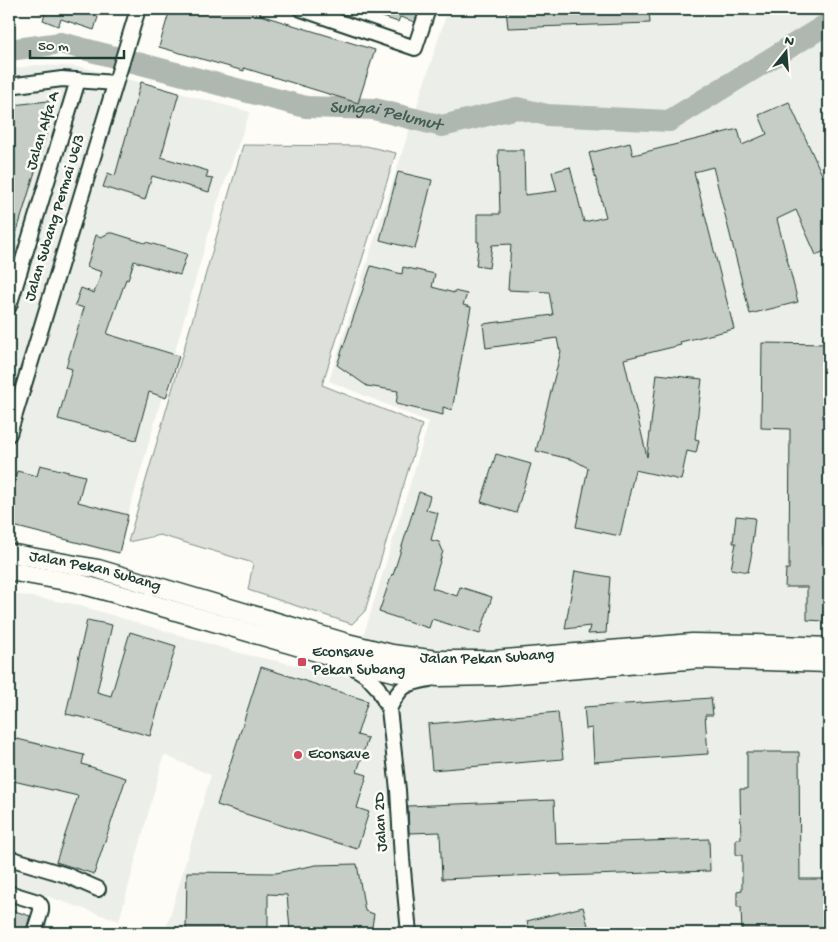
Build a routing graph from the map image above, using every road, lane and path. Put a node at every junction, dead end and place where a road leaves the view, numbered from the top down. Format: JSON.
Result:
{"nodes":[{"id":1,"x":138,"y":9,"type":"edge"},
{"id":2,"x":301,"y":9,"type":"edge"},
{"id":3,"x":428,"y":9,"type":"edge"},
{"id":4,"x":78,"y":80,"type":"junction"},
{"id":5,"x":115,"y":84,"type":"junction"},
{"id":6,"x":9,"y":86,"type":"edge"},
{"id":7,"x":9,"y":306,"type":"edge"},
{"id":8,"x":12,"y":414,"type":"edge"},
{"id":9,"x":9,"y":434,"type":"edge"},
{"id":10,"x":9,"y":553,"type":"edge"},
{"id":11,"x":9,"y":572,"type":"edge"},
{"id":12,"x":829,"y":647,"type":"edge"},
{"id":13,"x":341,"y":659,"type":"junction"},
{"id":14,"x":829,"y":663,"type":"edge"},
{"id":15,"x":439,"y":677,"type":"junction"},
{"id":16,"x":389,"y":709,"type":"junction"},
{"id":17,"x":9,"y":858,"type":"edge"},
{"id":18,"x":98,"y":889,"type":"dead end"},
{"id":19,"x":9,"y":894,"type":"edge"},
{"id":20,"x":34,"y":933,"type":"edge"},
{"id":21,"x":409,"y":933,"type":"edge"}],
"edges":[{"from":1,"to":5,"type":"street","name":"Jalan Subang Permai U6/3"},
{"from":2,"to":3,"type":"street"},
{"from":4,"to":5,"type":"street"},
{"from":4,"to":6,"type":"street"},
{"from":4,"to":7,"type":"street","name":"Jalan Alfa A"},
{"from":5,"to":8,"type":"street","name":"Jalan Subang Permai U6/3"},
{"from":8,"to":9,"type":"street","name":"Jalan Subang Permai U6/3"},
{"from":10,"to":12,"type":"main road","name":"Jalan Pekan Subang"},
{"from":11,"to":13,"type":"main road","name":"Jalan Pekan Subang"},
{"from":13,"to":15,"type":"main road","name":"Jalan Pekan Subang"},
{"from":13,"to":16,"type":"street","name":"Jalan 2D"},
{"from":14,"to":15,"type":"main road","name":"Jalan Pekan Subang"},
{"from":15,"to":16,"type":"street"},
{"from":16,"to":21,"type":"street","name":"Jalan 2D"},
{"from":17,"to":18,"type":"street"},
{"from":19,"to":20,"type":"street"}]}
